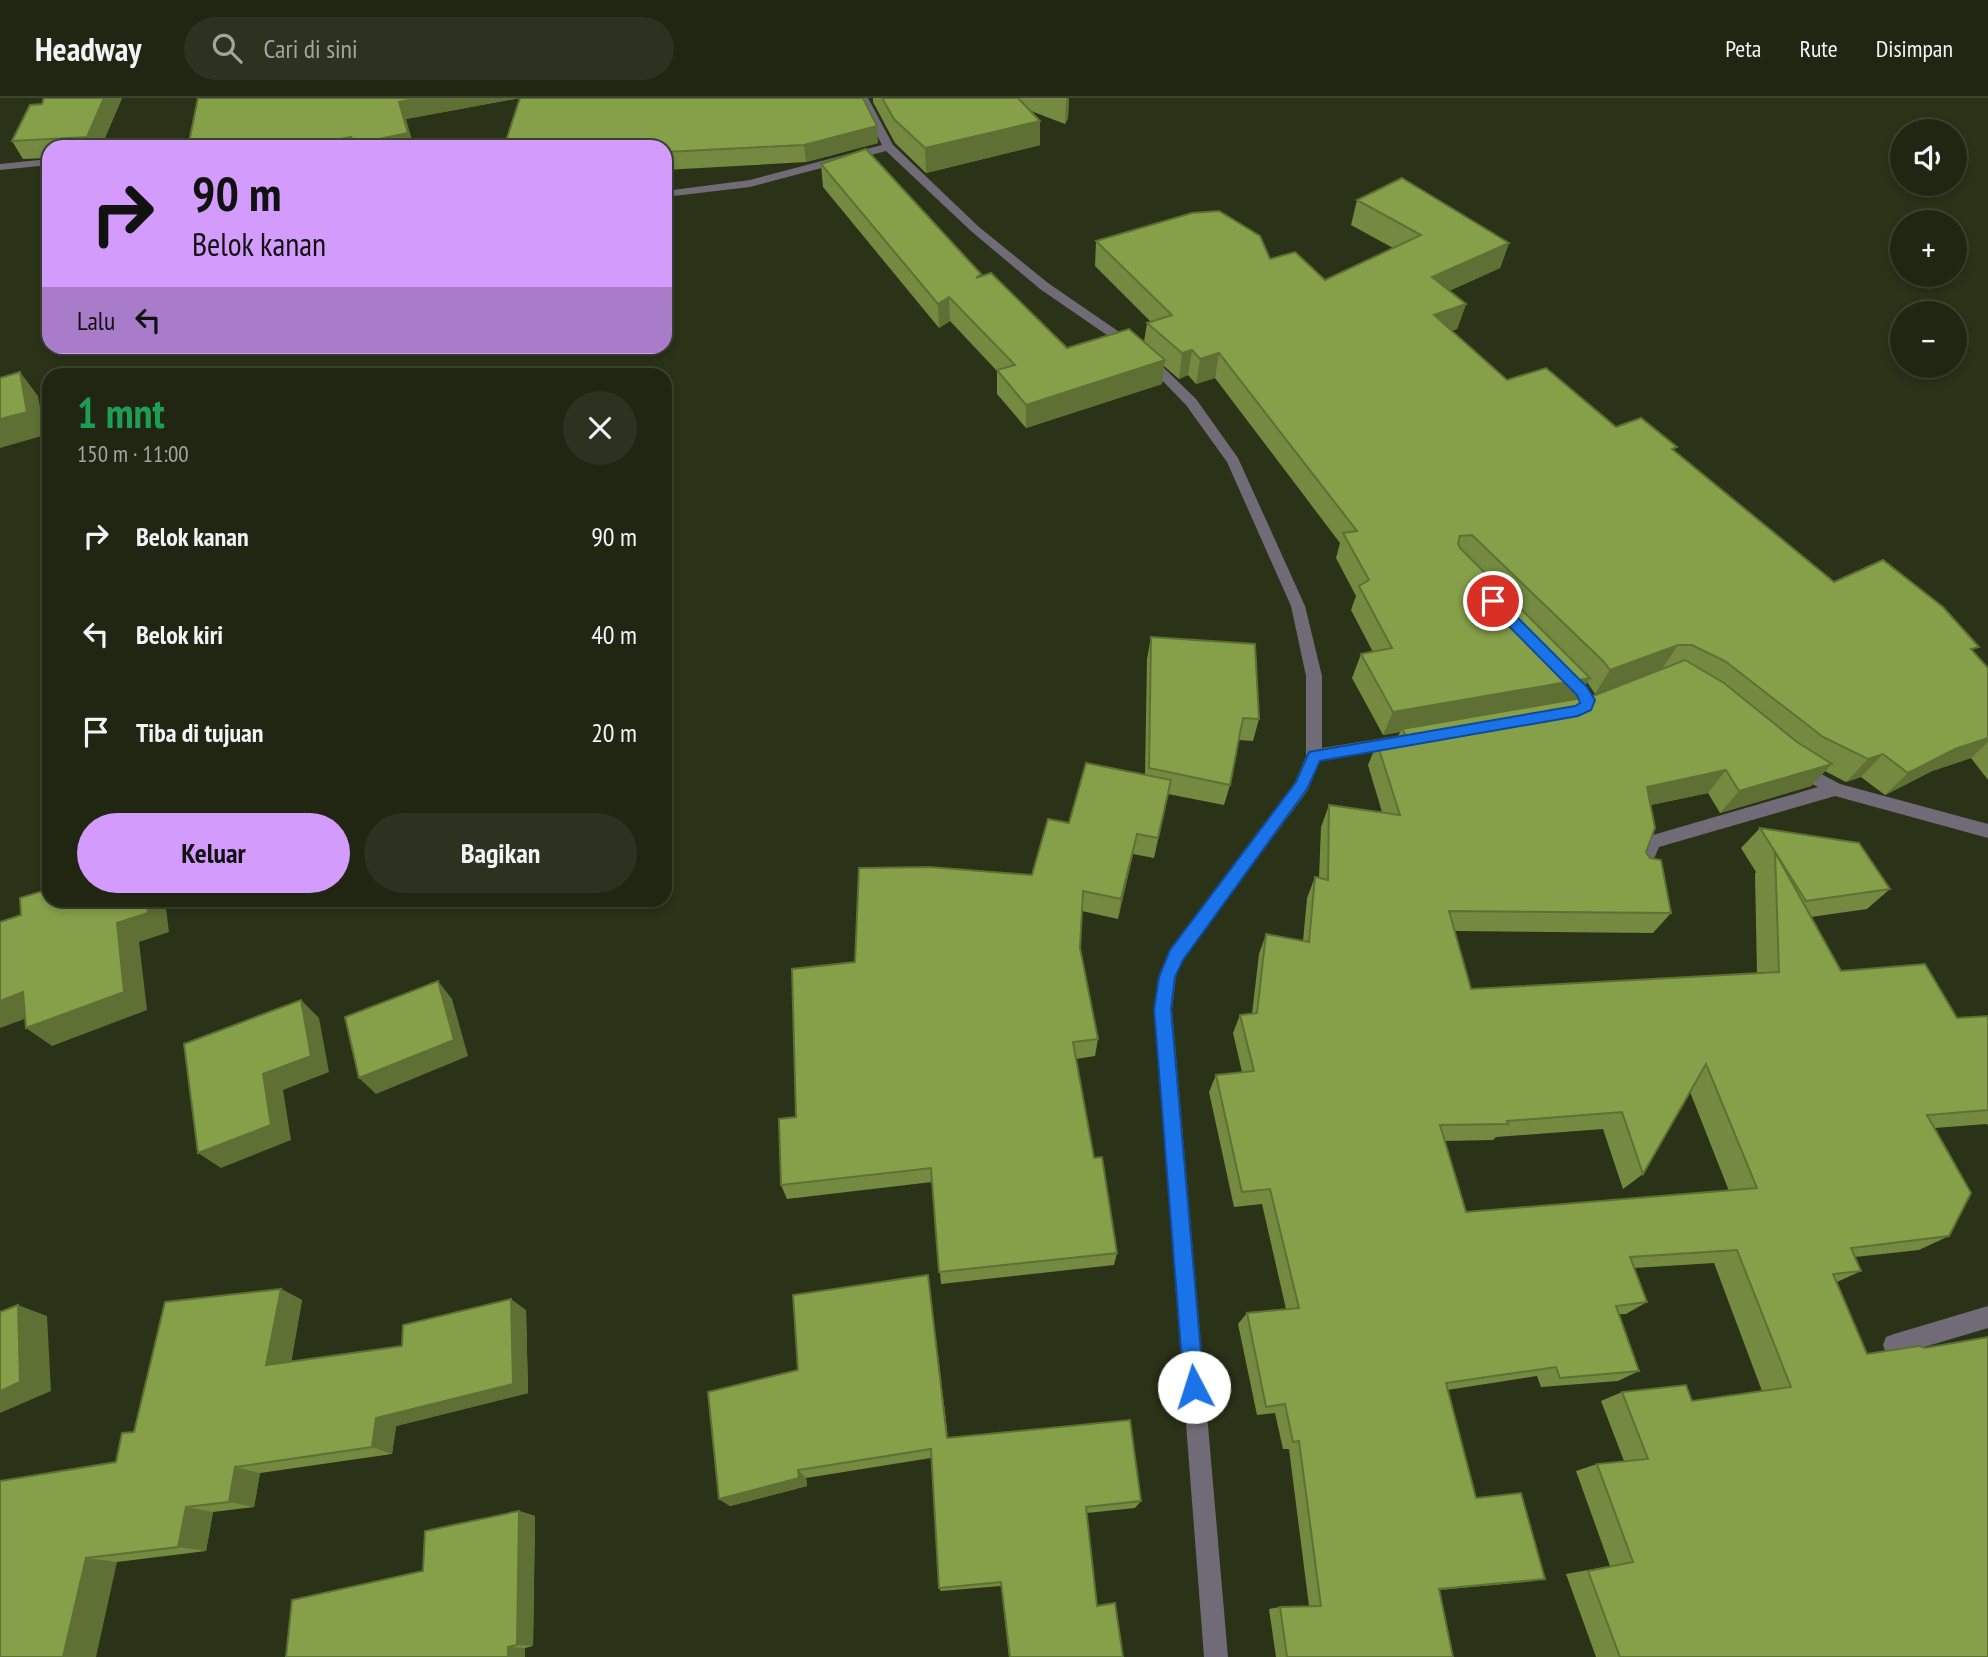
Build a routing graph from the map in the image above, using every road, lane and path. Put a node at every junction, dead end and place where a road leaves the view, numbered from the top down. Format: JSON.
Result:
{"nodes":[{"id":1,"x":863,"y":98,"type":"edge"},
{"id":2,"x":888,"y":147,"type":"junction"},
{"id":3,"x":42,"y":163,"type":"edge"},
{"id":4,"x":0,"y":167,"type":"edge"},
{"id":5,"x":672,"y":194,"type":"edge"},
{"id":6,"x":1433,"y":736,"type":"edge"},
{"id":7,"x":1314,"y":756,"type":"junction"},
{"id":8,"x":1785,"y":761,"type":"edge"},
{"id":9,"x":1835,"y":789,"type":"junction"},
{"id":10,"x":1988,"y":831,"type":"edge"},
{"id":11,"x":1640,"y":873,"type":"edge"},
{"id":12,"x":1988,"y":1317,"type":"edge"},
{"id":13,"x":1894,"y":1345,"type":"dead end"},
{"id":14,"x":1216,"y":1657,"type":"edge"}],
"edges":[{"from":1,"to":2,"type":"street"},
{"from":2,"to":5,"type":"street"},
{"from":2,"to":7,"type":"street"},
{"from":3,"to":4,"type":"street"},
{"from":6,"to":7,"type":"street"},
{"from":7,"to":14,"type":"street"},
{"from":8,"to":9,"type":"street"},
{"from":9,"to":10,"type":"street"},
{"from":9,"to":11,"type":"street"},
{"from":12,"to":13,"type":"street"}]}
